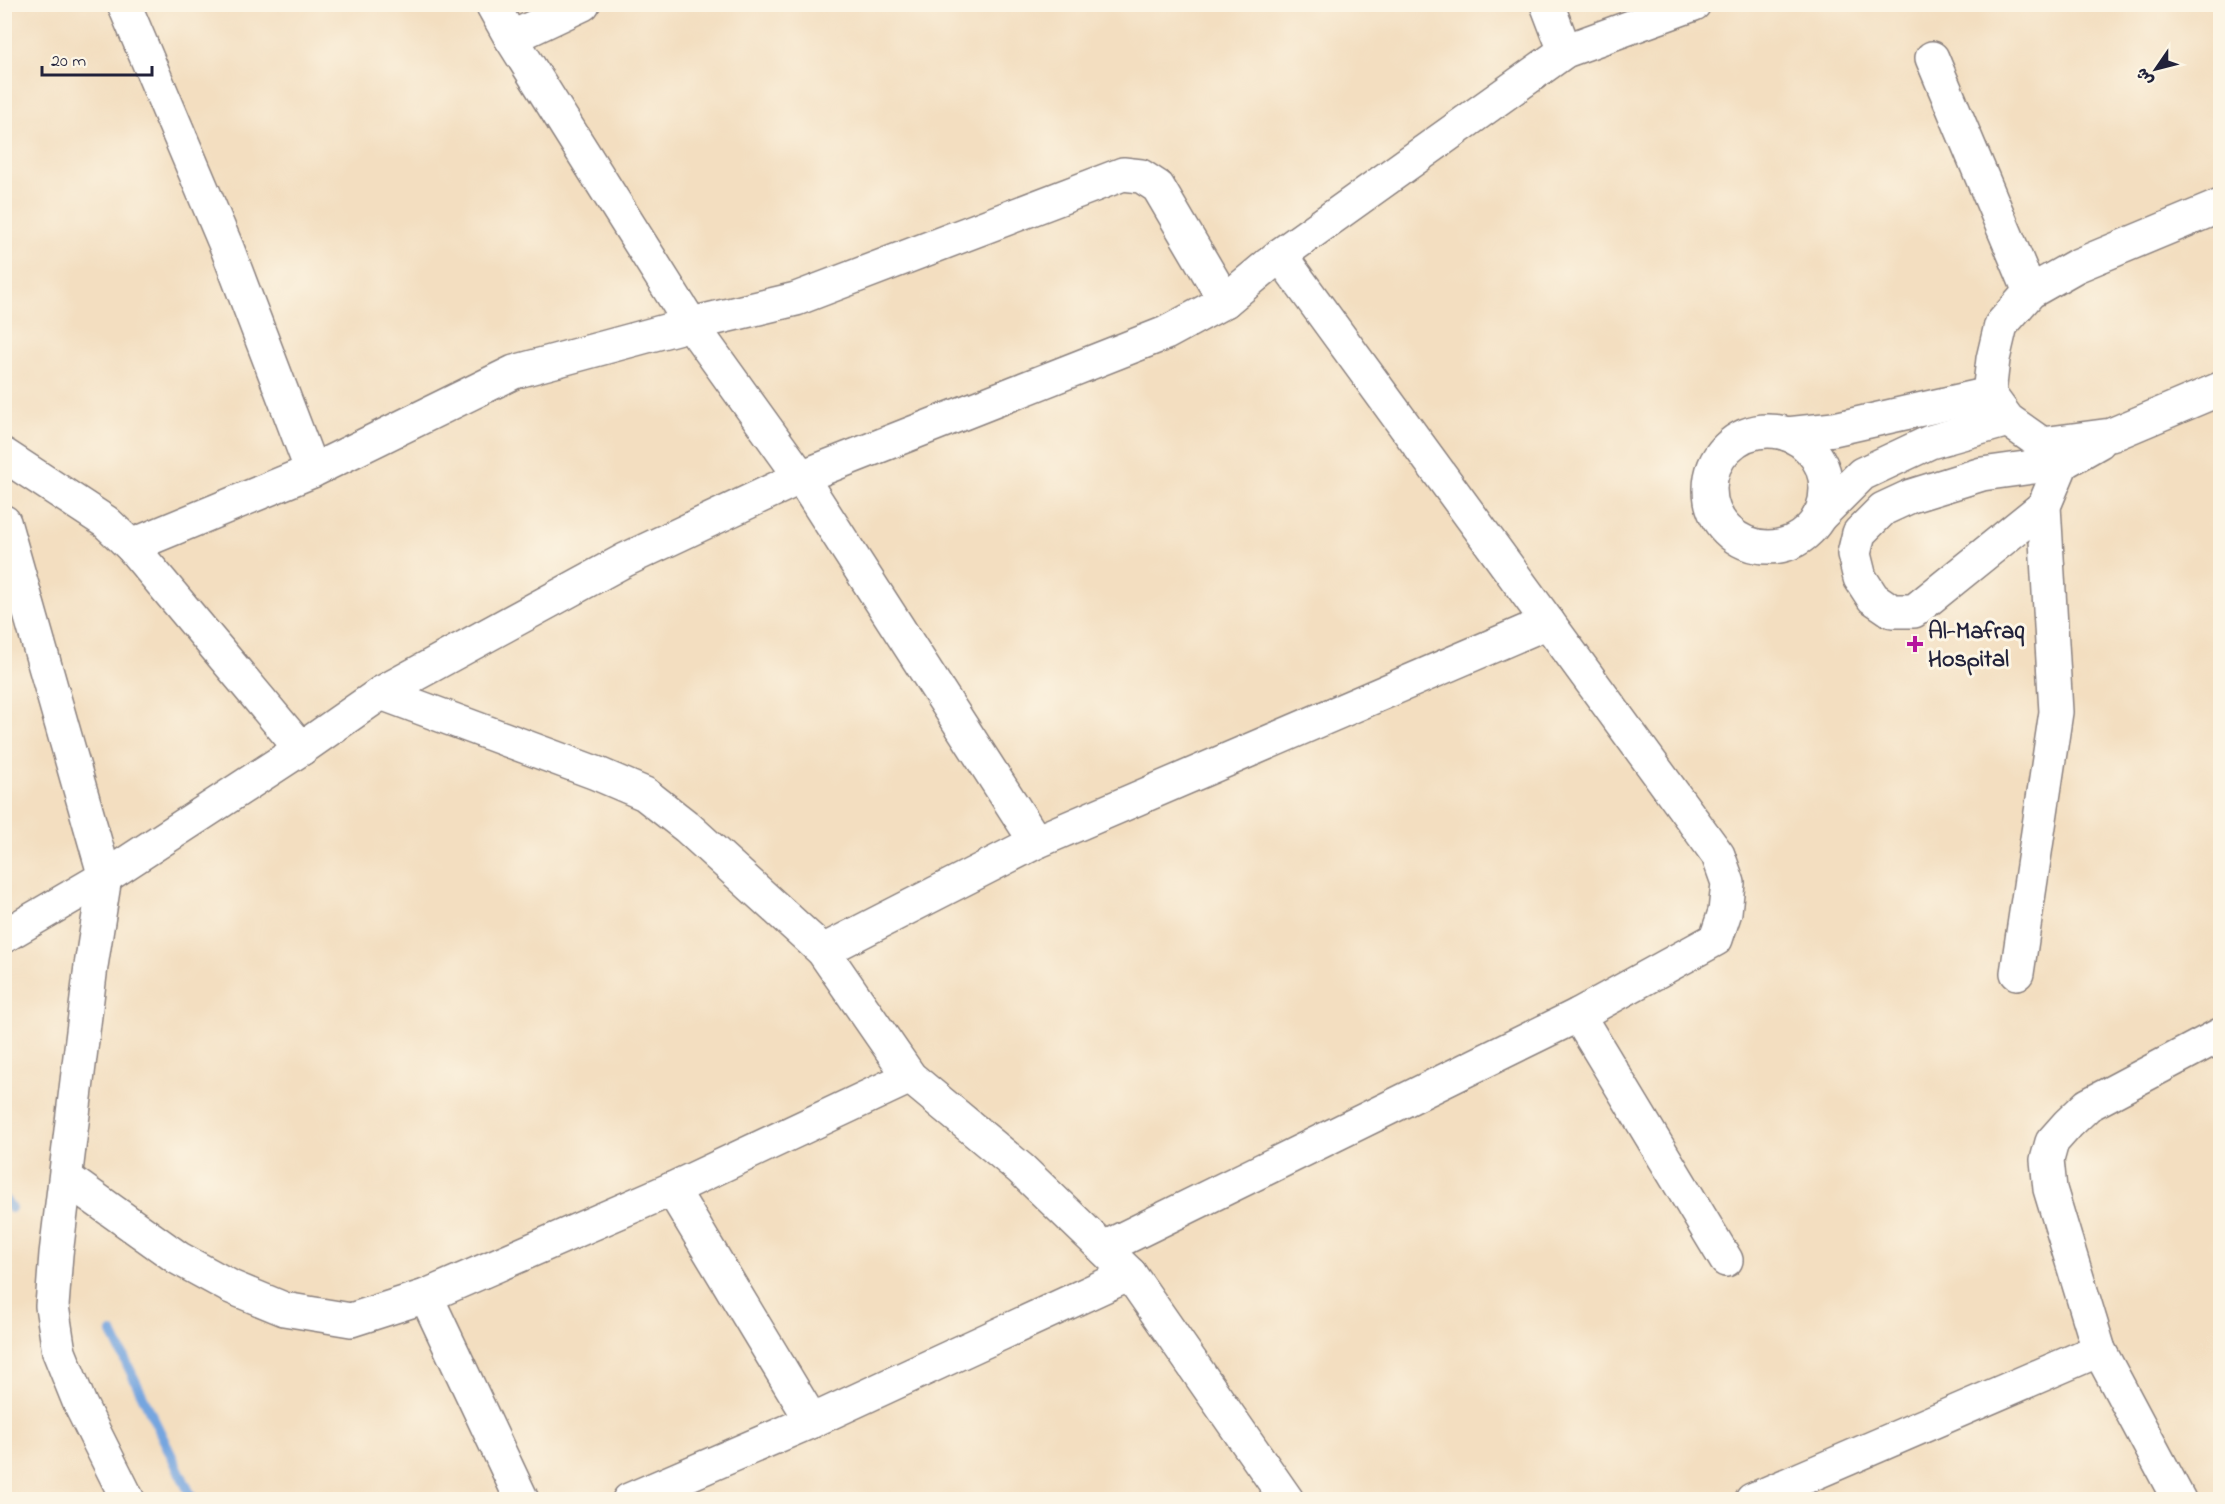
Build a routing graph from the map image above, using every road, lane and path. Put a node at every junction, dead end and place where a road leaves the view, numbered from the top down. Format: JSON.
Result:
{"nodes":[{"id":1,"x":124,"y":4,"type":"edge"},
{"id":2,"x":492,"y":4,"type":"edge"},
{"id":3,"x":583,"y":4,"type":"edge"},
{"id":4,"x":1547,"y":4,"type":"edge"},
{"id":5,"x":1694,"y":4,"type":"edge"},
{"id":6,"x":511,"y":38,"type":"junction"},
{"id":7,"x":1564,"y":51,"type":"junction"},
{"id":8,"x":1932,"y":58,"type":"dead end"},
{"id":9,"x":2220,"y":206,"type":"edge"},
{"id":10,"x":1280,"y":255,"type":"junction"},
{"id":11,"x":2030,"y":292,"type":"junction"},
{"id":12,"x":1225,"y":301,"type":"junction"},
{"id":13,"x":691,"y":324,"type":"junction"},
{"id":14,"x":2220,"y":389,"type":"edge"},
{"id":15,"x":1989,"y":394,"type":"junction"},
{"id":16,"x":2008,"y":420,"type":"junction"},
{"id":17,"x":1787,"y":434,"type":"junction"},
{"id":18,"x":2111,"y":435,"type":"junction"},
{"id":19,"x":4,"y":455,"type":"edge"},
{"id":20,"x":2062,"y":463,"type":"junction"},
{"id":21,"x":312,"y":471,"type":"junction"},
{"id":22,"x":801,"y":477,"type":"junction"},
{"id":23,"x":2044,"y":506,"type":"junction"},
{"id":24,"x":1818,"y":518,"type":"junction"},
{"id":25,"x":4,"y":522,"type":"edge"},
{"id":26,"x":131,"y":546,"type":"junction"},
{"id":27,"x":1548,"y":622,"type":"junction"},
{"id":28,"x":381,"y":693,"type":"junction"},
{"id":29,"x":302,"y":749,"type":"junction"},
{"id":30,"x":1036,"y":842,"type":"junction"},
{"id":31,"x":105,"y":877,"type":"junction"},
{"id":32,"x":4,"y":936,"type":"edge"},
{"id":33,"x":823,"y":951,"type":"junction"},
{"id":34,"x":2017,"y":973,"type":"dead end"},
{"id":35,"x":1578,"y":1015,"type":"junction"},
{"id":36,"x":2220,"y":1035,"type":"edge"},
{"id":37,"x":910,"y":1077,"type":"junction"},
{"id":38,"x":66,"y":1178,"type":"junction"},
{"id":39,"x":672,"y":1190,"type":"junction"},
{"id":40,"x":1104,"y":1248,"type":"junction"},
{"id":41,"x":1726,"y":1260,"type":"dead end"},
{"id":42,"x":1130,"y":1274,"type":"junction"},
{"id":43,"x":426,"y":1296,"type":"junction"},
{"id":44,"x":2099,"y":1350,"type":"junction"},
{"id":45,"x":812,"y":1421,"type":"junction"},
{"id":46,"x":128,"y":1500,"type":"edge"},
{"id":47,"x":522,"y":1500,"type":"edge"},
{"id":48,"x":628,"y":1500,"type":"edge"},
{"id":49,"x":1287,"y":1500,"type":"edge"},
{"id":50,"x":1752,"y":1500,"type":"edge"},
{"id":51,"x":2179,"y":1500,"type":"edge"}],
"edges":[{"from":1,"to":21,"type":"street"},
{"from":2,"to":6,"type":"street"},
{"from":3,"to":6,"type":"street"},
{"from":4,"to":7,"type":"street"},
{"from":5,"to":7,"type":"street"},
{"from":6,"to":13,"type":"street"},
{"from":7,"to":10,"type":"street"},
{"from":8,"to":11,"type":"street"},
{"from":9,"to":11,"type":"street"},
{"from":10,"to":12,"type":"street"},
{"from":10,"to":27,"type":"street"},
{"from":11,"to":15,"type":"street"},
{"from":12,"to":13,"type":"street"},
{"from":12,"to":22,"type":"street"},
{"from":13,"to":21,"type":"street"},
{"from":13,"to":22,"type":"street"},
{"from":14,"to":18,"type":"street"},
{"from":15,"to":16,"type":"street"},
{"from":15,"to":17,"type":"street"},
{"from":16,"to":18,"type":"street"},
{"from":16,"to":24,"type":"street"},
{"from":17,"to":24,"type":"street"},
{"from":17,"to":24,"type":"street"},
{"from":18,"to":20,"type":"street"},
{"from":19,"to":26,"type":"street"},
{"from":20,"to":23,"type":"street"},
{"from":20,"to":23,"type":"street"},
{"from":21,"to":26,"type":"street"},
{"from":22,"to":28,"type":"street"},
{"from":22,"to":30,"type":"street"},
{"from":23,"to":34,"type":"street"},
{"from":25,"to":31,"type":"street"},
{"from":26,"to":29,"type":"street"},
{"from":27,"to":30,"type":"street"},
{"from":27,"to":35,"type":"street"},
{"from":28,"to":29,"type":"street"},
{"from":28,"to":33,"type":"street"},
{"from":29,"to":31,"type":"street"},
{"from":30,"to":33,"type":"street"},
{"from":31,"to":32,"type":"street"},
{"from":31,"to":38,"type":"street"},
{"from":33,"to":37,"type":"street"},
{"from":35,"to":40,"type":"street"},
{"from":35,"to":41,"type":"street"},
{"from":36,"to":44,"type":"street"},
{"from":37,"to":39,"type":"street"},
{"from":37,"to":40,"type":"street"},
{"from":38,"to":43,"type":"street"},
{"from":38,"to":46,"type":"street"},
{"from":39,"to":43,"type":"street"},
{"from":39,"to":45,"type":"street"},
{"from":40,"to":42,"type":"street"},
{"from":42,"to":45,"type":"street"},
{"from":42,"to":49,"type":"street"},
{"from":43,"to":47,"type":"street"},
{"from":44,"to":50,"type":"street"},
{"from":44,"to":51,"type":"street"},
{"from":45,"to":48,"type":"street"}]}
